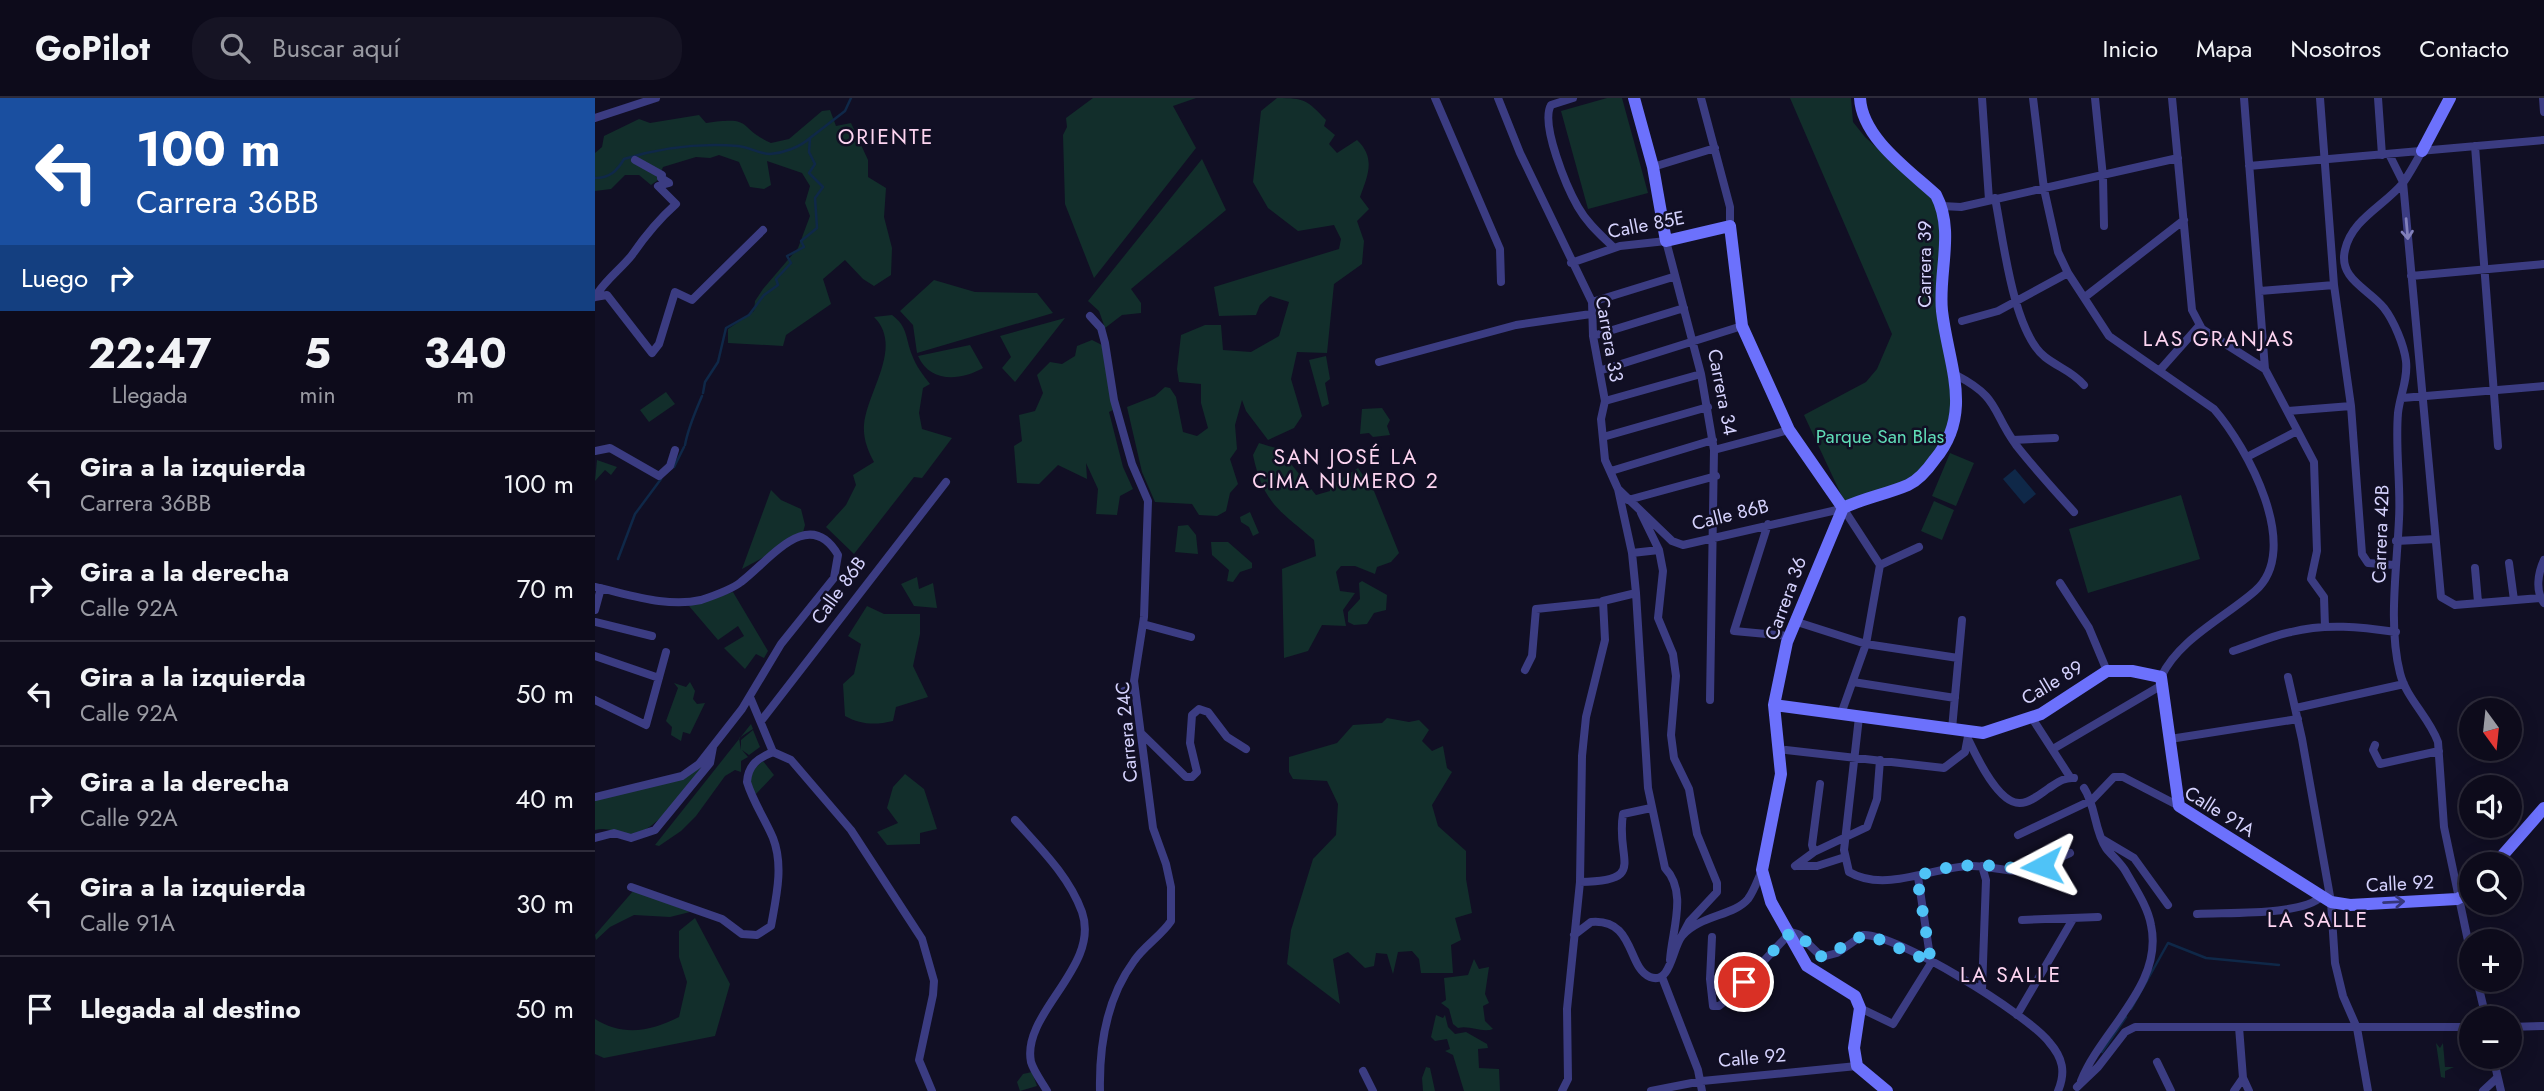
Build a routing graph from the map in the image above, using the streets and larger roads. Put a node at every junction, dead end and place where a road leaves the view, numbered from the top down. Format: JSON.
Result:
{"nodes":[{"id":1,"x":656,"y":98,"type":"edge"},
{"id":2,"x":1435,"y":98,"type":"edge"},
{"id":3,"x":1498,"y":98,"type":"edge"},
{"id":4,"x":1573,"y":98,"type":"edge"},
{"id":5,"x":1634,"y":98,"type":"edge"},
{"id":6,"x":1701,"y":98,"type":"edge"},
{"id":7,"x":1860,"y":98,"type":"edge"},
{"id":8,"x":1982,"y":98,"type":"edge"},
{"id":9,"x":2033,"y":98,"type":"edge"},
{"id":10,"x":2095,"y":98,"type":"edge"},
{"id":11,"x":2172,"y":98,"type":"edge"},
{"id":12,"x":2244,"y":98,"type":"edge"},
{"id":13,"x":2320,"y":98,"type":"edge"},
{"id":14,"x":2378,"y":98,"type":"edge"},
{"id":15,"x":2450,"y":98,"type":"edge"},
{"id":16,"x":2543,"y":98,"type":"edge"},
{"id":17,"x":2544,"y":112,"type":"edge"},
{"id":18,"x":595,"y":118,"type":"edge"},
{"id":19,"x":2544,"y":140,"type":"edge"},
{"id":20,"x":2475,"y":146,"type":"junction"},
{"id":21,"x":1715,"y":148,"type":"junction"},
{"id":22,"x":2422,"y":151,"type":"junction"},
{"id":23,"x":2386,"y":155,"type":"junction"},
{"id":24,"x":2178,"y":158,"type":"junction"},
{"id":25,"x":635,"y":160,"type":"dead end"},
{"id":26,"x":2325,"y":160,"type":"junction"},
{"id":27,"x":2249,"y":166,"type":"junction"},
{"id":28,"x":1653,"y":167,"type":"junction"},
{"id":29,"x":2103,"y":177,"type":"junction"},
{"id":30,"x":2403,"y":182,"type":"junction"},
{"id":31,"x":2044,"y":190,"type":"junction"},
{"id":32,"x":1992,"y":199,"type":"junction"},
{"id":33,"x":1942,"y":206,"type":"junction"},
{"id":34,"x":2184,"y":220,"type":"junction"},
{"id":35,"x":1730,"y":226,"type":"junction"},
{"id":36,"x":2103,"y":226,"type":"dead end"},
{"id":37,"x":763,"y":230,"type":"dead end"},
{"id":38,"x":1666,"y":242,"type":"junction"},
{"id":39,"x":1614,"y":248,"type":"junction"},
{"id":40,"x":1571,"y":263,"type":"junction"},
{"id":41,"x":2544,"y":264,"type":"edge"},
{"id":42,"x":2486,"y":270,"type":"junction"},
{"id":43,"x":2068,"y":273,"type":"junction"},
{"id":44,"x":2410,"y":276,"type":"junction"},
{"id":45,"x":1673,"y":277,"type":"junction"},
{"id":46,"x":1501,"y":282,"type":"dead end"},
{"id":47,"x":2334,"y":285,"type":"junction"},
{"id":48,"x":2260,"y":291,"type":"junction"},
{"id":49,"x":595,"y":297,"type":"edge"},
{"id":50,"x":2085,"y":298,"type":"junction"},
{"id":51,"x":2015,"y":300,"type":"junction"},
{"id":52,"x":1592,"y":302,"type":"junction"},
{"id":53,"x":1683,"y":308,"type":"junction"},
{"id":54,"x":1591,"y":314,"type":"junction"},
{"id":55,"x":1090,"y":316,"type":"dead end"},
{"id":56,"x":1962,"y":321,"type":"dead end"},
{"id":57,"x":1742,"y":326,"type":"junction"},
{"id":58,"x":2199,"y":326,"type":"junction"},
{"id":59,"x":1593,"y":336,"type":"junction"},
{"id":60,"x":1693,"y":340,"type":"junction"},
{"id":61,"x":1379,"y":362,"type":"dead end"},
{"id":62,"x":2265,"y":369,"type":"junction"},
{"id":63,"x":1602,"y":370,"type":"junction"},
{"id":64,"x":2160,"y":370,"type":"junction"},
{"id":65,"x":1701,"y":373,"type":"junction"},
{"id":66,"x":1956,"y":375,"type":"junction"},
{"id":67,"x":2084,"y":385,"type":"dead end"},
{"id":68,"x":2544,"y":386,"type":"edge"},
{"id":69,"x":2495,"y":390,"type":"junction"},
{"id":70,"x":2420,"y":396,"type":"junction"},
{"id":71,"x":2402,"y":398,"type":"junction"},
{"id":72,"x":1605,"y":401,"type":"junction"},
{"id":73,"x":2351,"y":405,"type":"junction"},
{"id":74,"x":1707,"y":407,"type":"junction"},
{"id":75,"x":2288,"y":411,"type":"junction"},
{"id":76,"x":1789,"y":430,"type":"junction"},
{"id":77,"x":2297,"y":431,"type":"junction"},
{"id":78,"x":1603,"y":437,"type":"junction"},
{"id":79,"x":2055,"y":438,"type":"dead end"},
{"id":80,"x":2013,"y":440,"type":"junction"},
{"id":81,"x":1714,"y":445,"type":"junction"},
{"id":82,"x":1947,"y":445,"type":"joint"},
{"id":83,"x":2498,"y":446,"type":"dead end"},
{"id":84,"x":675,"y":450,"type":"dead end"},
{"id":85,"x":595,"y":451,"type":"edge"},
{"id":86,"x":2247,"y":457,"type":"junction"},
{"id":87,"x":1611,"y":471,"type":"junction"},
{"id":88,"x":1716,"y":476,"type":"junction"},
{"id":89,"x":946,"y":482,"type":"dead end"},
{"id":90,"x":1618,"y":489,"type":"junction"},
{"id":91,"x":1628,"y":500,"type":"junction"},
{"id":92,"x":1842,"y":508,"type":"junction"},
{"id":93,"x":1640,"y":510,"type":"junction"},
{"id":94,"x":2074,"y":512,"type":"dead end"},
{"id":95,"x":1769,"y":524,"type":"junction"},
{"id":96,"x":1714,"y":538,"type":"junction"},
{"id":97,"x":2434,"y":539,"type":"junction"},
{"id":98,"x":2396,"y":541,"type":"junction"},
{"id":99,"x":1919,"y":547,"type":"dead end"},
{"id":100,"x":1659,"y":550,"type":"junction"},
{"id":101,"x":1632,"y":553,"type":"junction"},
{"id":102,"x":2544,"y":560,"type":"edge"},
{"id":103,"x":2509,"y":563,"type":"dead end"},
{"id":104,"x":1880,"y":565,"type":"junction"},
{"id":105,"x":2394,"y":565,"type":"junction"},
{"id":106,"x":2475,"y":568,"type":"dead end"},
{"id":107,"x":2060,"y":583,"type":"dead end"},
{"id":108,"x":598,"y":587,"type":"edge"},
{"id":109,"x":1636,"y":593,"type":"junction"},
{"id":110,"x":2514,"y":600,"type":"junction"},
{"id":111,"x":2542,"y":601,"type":"edge"},
{"id":112,"x":1603,"y":602,"type":"junction"},
{"id":113,"x":2478,"y":602,"type":"junction"},
{"id":114,"x":595,"y":610,"type":"edge"},
{"id":115,"x":1962,"y":620,"type":"dead end"},
{"id":116,"x":1794,"y":621,"type":"junction"},
{"id":117,"x":595,"y":622,"type":"edge"},
{"id":118,"x":1143,"y":624,"type":"junction"},
{"id":119,"x":2325,"y":627,"type":"junction"},
{"id":120,"x":2396,"y":632,"type":"junction"},
{"id":121,"x":652,"y":636,"type":"dead end"},
{"id":122,"x":1789,"y":636,"type":"junction"},
{"id":123,"x":1191,"y":637,"type":"dead end"},
{"id":124,"x":1866,"y":644,"type":"junction"},
{"id":125,"x":2233,"y":651,"type":"dead end"},
{"id":126,"x":666,"y":652,"type":"dead end"},
{"id":127,"x":595,"y":656,"type":"edge"},
{"id":128,"x":1958,"y":658,"type":"junction"},
{"id":129,"x":1525,"y":670,"type":"dead end"},
{"id":130,"x":2108,"y":671,"type":"junction"},
{"id":131,"x":2288,"y":677,"type":"dead end"},
{"id":132,"x":659,"y":678,"type":"junction"},
{"id":133,"x":2161,"y":681,"type":"junction"},
{"id":134,"x":1853,"y":682,"type":"junction"},
{"id":135,"x":2404,"y":684,"type":"junction"},
{"id":136,"x":1135,"y":689,"type":"junction"},
{"id":137,"x":1124,"y":691,"type":"dead end"},
{"id":138,"x":750,"y":697,"type":"junction"},
{"id":139,"x":1955,"y":698,"type":"junction"},
{"id":140,"x":595,"y":700,"type":"edge"},
{"id":141,"x":1710,"y":700,"type":"dead end"},
{"id":142,"x":1774,"y":705,"type":"junction"},
{"id":143,"x":2296,"y":708,"type":"junction"},
{"id":144,"x":1841,"y":714,"type":"junction"},
{"id":145,"x":1859,"y":717,"type":"junction"},
{"id":146,"x":2032,"y":718,"type":"junction"},
{"id":147,"x":761,"y":719,"type":"junction"},
{"id":148,"x":2298,"y":719,"type":"junction"},
{"id":149,"x":1952,"y":729,"type":"junction"},
{"id":150,"x":1142,"y":734,"type":"junction"},
{"id":151,"x":1969,"y":736,"type":"junction"},
{"id":152,"x":2170,"y":739,"type":"junction"},
{"id":153,"x":715,"y":741,"type":"junction"},
{"id":154,"x":2375,"y":745,"type":"dead end"},
{"id":155,"x":1246,"y":749,"type":"dead end"},
{"id":156,"x":2053,"y":749,"type":"junction"},
{"id":157,"x":1786,"y":750,"type":"dead end"},
{"id":158,"x":2439,"y":751,"type":"junction"},
{"id":159,"x":773,"y":752,"type":"junction"},
{"id":160,"x":1854,"y":757,"type":"junction"},
{"id":161,"x":1880,"y":761,"type":"junction"},
{"id":162,"x":1820,"y":784,"type":"dead end"},
{"id":163,"x":2084,"y":788,"type":"dead end"},
{"id":164,"x":595,"y":797,"type":"edge"},
{"id":165,"x":2092,"y":800,"type":"junction"},
{"id":166,"x":2179,"y":806,"type":"junction"},
{"id":167,"x":1651,"y":808,"type":"junction"},
{"id":168,"x":2544,"y":808,"type":"edge"},
{"id":169,"x":1016,"y":820,"type":"dead end"},
{"id":170,"x":2018,"y":835,"type":"dead end"},
{"id":171,"x":595,"y":838,"type":"edge"},
{"id":172,"x":1845,"y":838,"type":"junction"},
{"id":173,"x":2102,"y":839,"type":"junction"},
{"id":174,"x":1814,"y":852,"type":"junction"},
{"id":175,"x":2506,"y":852,"type":"edge"},
{"id":176,"x":2070,"y":853,"type":"dead end"},
{"id":177,"x":1845,"y":858,"type":"junction"},
{"id":178,"x":1982,"y":866,"type":"junction"},
{"id":179,"x":1762,"y":870,"type":"junction"},
{"id":180,"x":1917,"y":877,"type":"junction"},
{"id":181,"x":1580,"y":882,"type":"junction"},
{"id":182,"x":631,"y":887,"type":"dead end"},
{"id":183,"x":2457,"y":899,"type":"junction"},
{"id":184,"x":2326,"y":900,"type":"junction"},
{"id":185,"x":2168,"y":905,"type":"dead end"},
{"id":186,"x":2197,"y":914,"type":"dead end"},
{"id":187,"x":2098,"y":917,"type":"dead end"},
{"id":188,"x":2073,"y":919,"type":"junction"},
{"id":189,"x":2022,"y":920,"type":"dead end"},
{"id":190,"x":2464,"y":929,"type":"edge"},
{"id":191,"x":1789,"y":934,"type":"junction"},
{"id":192,"x":1573,"y":936,"type":"junction"},
{"id":193,"x":1712,"y":937,"type":"dead end"},
{"id":194,"x":1680,"y":939,"type":"junction"},
{"id":195,"x":1670,"y":960,"type":"junction"},
{"id":196,"x":1931,"y":962,"type":"junction"},
{"id":197,"x":1662,"y":977,"type":"junction"},
{"id":198,"x":1982,"y":990,"type":"junction"},
{"id":199,"x":1860,"y":1008,"type":"junction"},
{"id":200,"x":2017,"y":1015,"type":"junction"},
{"id":201,"x":2544,"y":1026,"type":"edge"},
{"id":202,"x":2239,"y":1027,"type":"junction"},
{"id":203,"x":2459,"y":1027,"type":"edge"},
{"id":204,"x":2522,"y":1027,"type":"edge"},
{"id":205,"x":2357,"y":1028,"type":"junction"},
{"id":206,"x":2157,"y":1062,"type":"dead end"},
{"id":207,"x":1857,"y":1066,"type":"junction"},
{"id":208,"x":2495,"y":1069,"type":"edge"},
{"id":209,"x":1363,"y":1071,"type":"dead end"},
{"id":210,"x":2065,"y":1074,"type":"junction"},
{"id":211,"x":2243,"y":1077,"type":"junction"},
{"id":212,"x":2497,"y":1078,"type":"junction"},
{"id":213,"x":1702,"y":1081,"type":"junction"},
{"id":214,"x":2078,"y":1087,"type":"edge"},
{"id":215,"x":932,"y":1091,"type":"edge"},
{"id":216,"x":1047,"y":1091,"type":"edge"},
{"id":217,"x":1100,"y":1091,"type":"edge"},
{"id":218,"x":1373,"y":1091,"type":"edge"},
{"id":219,"x":1562,"y":1091,"type":"edge"},
{"id":220,"x":1651,"y":1091,"type":"edge"},
{"id":221,"x":1702,"y":1091,"type":"edge"},
{"id":222,"x":1887,"y":1091,"type":"edge"},
{"id":223,"x":2058,"y":1091,"type":"edge"},
{"id":224,"x":2171,"y":1091,"type":"edge"},
{"id":225,"x":2234,"y":1091,"type":"edge"},
{"id":226,"x":2249,"y":1091,"type":"edge"},
{"id":227,"x":2368,"y":1091,"type":"edge"},
{"id":228,"x":2483,"y":1091,"type":"edge"},
{"id":229,"x":2501,"y":1091,"type":"edge"}],
"edges":[{"from":1,"to":18,"type":"street"},
{"from":2,"to":46,"type":"street"},
{"from":3,"to":40,"type":"street","name":"Carrera 33"},
{"from":4,"to":39,"type":"street"},
{"from":5,"to":28,"type":"street","name":"Carrera 34"},
{"from":6,"to":21,"type":"street"},
{"from":7,"to":33,"type":"street","name":"Carrera 39"},
{"from":8,"to":32,"type":"street"},
{"from":9,"to":31,"type":"street"},
{"from":10,"to":29,"type":"street"},
{"from":11,"to":24,"type":"street"},
{"from":12,"to":27,"type":"street"},
{"from":13,"to":26,"type":"street"},
{"from":14,"to":23,"type":"street"},
{"from":15,"to":22,"type":"street"},
{"from":16,"to":17,"type":"street"},
{"from":19,"to":20,"type":"street"},
{"from":20,"to":22,"type":"street"},
{"from":20,"to":42,"type":"street"},
{"from":21,"to":28,"type":"street"},
{"from":21,"to":35,"type":"street"},
{"from":22,"to":23,"type":"street"},
{"from":22,"to":30,"type":"street","name":"Carrera 42B"},
{"from":23,"to":26,"type":"street"},
{"from":23,"to":30,"type":"street"},
{"from":24,"to":29,"type":"street"},
{"from":24,"to":34,"type":"street"},
{"from":25,"to":49,"type":"street"},
{"from":26,"to":27,"type":"street"},
{"from":26,"to":47,"type":"street"},
{"from":27,"to":48,"type":"street"},
{"from":28,"to":38,"type":"street","name":"Carrera 34"},
{"from":29,"to":31,"type":"street"},
{"from":29,"to":36,"type":"street"},
{"from":30,"to":44,"type":"street","one_way":true},
{"from":30,"to":71,"type":"street","name":"Carrera 42B"},
{"from":31,"to":32,"type":"street"},
{"from":31,"to":43,"type":"street"},
{"from":32,"to":33,"type":"street"},
{"from":32,"to":51,"type":"street"},
{"from":33,"to":66,"type":"street","name":"Carrera 39"},
{"from":34,"to":50,"type":"street"},
{"from":34,"to":58,"type":"street"},
{"from":35,"to":38,"type":"street","name":"Calle 85E"},
{"from":35,"to":57,"type":"street"},
{"from":37,"to":49,"type":"street"},
{"from":38,"to":39,"type":"street","name":"Calle 85E"},
{"from":38,"to":45,"type":"street","name":"Carrera 34"},
{"from":39,"to":40,"type":"street","name":"Calle 85E"},
{"from":40,"to":52,"type":"street","name":"Carrera 33"},
{"from":41,"to":42,"type":"street"},
{"from":42,"to":44,"type":"street"},
{"from":42,"to":69,"type":"street"},
{"from":43,"to":50,"type":"street"},
{"from":43,"to":51,"type":"street"},
{"from":44,"to":70,"type":"street"},
{"from":45,"to":52,"type":"street"},
{"from":45,"to":53,"type":"street","name":"Carrera 34"},
{"from":47,"to":48,"type":"street"},
{"from":47,"to":73,"type":"street"},
{"from":48,"to":62,"type":"street"},
{"from":50,"to":64,"type":"street"},
{"from":51,"to":56,"type":"street"},
{"from":51,"to":67,"type":"street"},
{"from":52,"to":54,"type":"street","name":"Carrera 33"},
{"from":53,"to":59,"type":"street"},
{"from":53,"to":60,"type":"street","name":"Carrera 34"},
{"from":54,"to":59,"type":"street","name":"Carrera 33"},
{"from":54,"to":61,"type":"street"},
{"from":55,"to":118,"type":"street","name":"Carrera 24C"},
{"from":57,"to":60,"type":"street"},
{"from":57,"to":76,"type":"street"},
{"from":58,"to":62,"type":"street"},
{"from":58,"to":64,"type":"street"},
{"from":59,"to":63,"type":"street","name":"Carrera 33"},
{"from":60,"to":63,"type":"street"},
{"from":60,"to":65,"type":"street","name":"Carrera 34"},
{"from":62,"to":75,"type":"street"},
{"from":63,"to":72,"type":"street","name":"Carrera 33"},
{"from":64,"to":86,"type":"street"},
{"from":65,"to":72,"type":"street"},
{"from":65,"to":74,"type":"street","name":"Carrera 34"},
{"from":66,"to":80,"type":"street"},
{"from":66,"to":82,"type":"street","name":"Carrera 39"},
{"from":68,"to":69,"type":"street"},
{"from":69,"to":70,"type":"street"},
{"from":69,"to":83,"type":"street"},
{"from":70,"to":71,"type":"street"},
{"from":70,"to":97,"type":"street"},
{"from":71,"to":98,"type":"street","name":"Carrera 42B"},
{"from":72,"to":78,"type":"street","name":"Carrera 33"},
{"from":73,"to":75,"type":"street"},
{"from":73,"to":105,"type":"street"},
{"from":74,"to":78,"type":"street"},
{"from":74,"to":81,"type":"street","name":"Carrera 34"},
{"from":75,"to":77,"type":"street"},
{"from":76,"to":81,"type":"street"},
{"from":76,"to":92,"type":"street"},
{"from":77,"to":86,"type":"street"},
{"from":77,"to":119,"type":"street"},
{"from":78,"to":87,"type":"street","name":"Carrera 33"},
{"from":79,"to":80,"type":"street"},
{"from":80,"to":94,"type":"street"},
{"from":81,"to":87,"type":"street"},
{"from":81,"to":88,"type":"street","name":"Carrera 34"},
{"from":82,"to":92,"type":"street","name":"Calle 86B"},
{"from":84,"to":85,"type":"street"},
{"from":86,"to":133,"type":"street"},
{"from":87,"to":90,"type":"street","name":"Carrera 33"},
{"from":88,"to":91,"type":"street"},
{"from":88,"to":96,"type":"street","name":"Carrera 34"},
{"from":89,"to":147,"type":"street","name":"Calle 86B"},
{"from":90,"to":91,"type":"street","name":"Carrera 33"},
{"from":90,"to":101,"type":"street"},
{"from":91,"to":93,"type":"street","name":"Carrera 33"},
{"from":92,"to":95,"type":"street","name":"Calle 86B"},
{"from":92,"to":104,"type":"street"},
{"from":92,"to":116,"type":"street","name":"Carrera 36"},
{"from":93,"to":96,"type":"street","name":"Calle 86B"},
{"from":93,"to":100,"type":"street","name":"Carrera 33"},
{"from":95,"to":96,"type":"street","name":"Calle 86B"},
{"from":95,"to":122,"type":"street"},
{"from":96,"to":141,"type":"street","name":"Carrera 34"},
{"from":97,"to":98,"type":"street"},
{"from":97,"to":113,"type":"street"},
{"from":98,"to":105,"type":"street","name":"Carrera 42B"},
{"from":99,"to":104,"type":"street"},
{"from":100,"to":101,"type":"street"},
{"from":100,"to":194,"type":"street","name":"Carrera 33"},
{"from":101,"to":109,"type":"street"},
{"from":102,"to":111,"type":"street"},
{"from":103,"to":110,"type":"street"},
{"from":104,"to":124,"type":"street"},
{"from":105,"to":120,"type":"street","name":"Carrera 42B"},
{"from":106,"to":113,"type":"street"},
{"from":107,"to":130,"type":"street"},
{"from":108,"to":114,"type":"street"},
{"from":108,"to":138,"type":"street"},
{"from":109,"to":112,"type":"street"},
{"from":109,"to":167,"type":"street"},
{"from":110,"to":111,"type":"street"},
{"from":110,"to":113,"type":"street"},
{"from":112,"to":129,"type":"street"},
{"from":112,"to":181,"type":"street"},
{"from":115,"to":128,"type":"street"},
{"from":116,"to":122,"type":"street","name":"Carrera 36"},
{"from":116,"to":124,"type":"street"},
{"from":117,"to":121,"type":"street"},
{"from":118,"to":123,"type":"street"},
{"from":118,"to":136,"type":"street","name":"Carrera 24C"},
{"from":119,"to":120,"type":"street"},
{"from":119,"to":125,"type":"street"},
{"from":120,"to":135,"type":"street","name":"Carrera 42B"},
{"from":122,"to":142,"type":"street","name":"Carrera 36"},
{"from":124,"to":128,"type":"street"},
{"from":124,"to":134,"type":"street"},
{"from":126,"to":132,"type":"street"},
{"from":127,"to":132,"type":"street"},
{"from":128,"to":139,"type":"street"},
{"from":130,"to":133,"type":"street","name":"Calle 89"},
{"from":130,"to":146,"type":"street","name":"Calle 89"},
{"from":131,"to":143,"type":"street"},
{"from":132,"to":140,"type":"street"},
{"from":133,"to":152,"type":"street"},
{"from":133,"to":156,"type":"street"},
{"from":134,"to":139,"type":"street"},
{"from":134,"to":144,"type":"street"},
{"from":135,"to":143,"type":"street"},
{"from":135,"to":158,"type":"street","name":"Carrera 42B"},
{"from":136,"to":137,"type":"street"},
{"from":136,"to":150,"type":"street","name":"Carrera 24C"},
{"from":138,"to":147,"type":"street"},
{"from":138,"to":153,"type":"street"},
{"from":139,"to":149,"type":"street"},
{"from":142,"to":144,"type":"street","name":"Calle 89"},
{"from":142,"to":179,"type":"street","name":"Carrera 36"},
{"from":143,"to":148,"type":"street"},
{"from":144,"to":145,"type":"street","name":"Calle 89"},
{"from":145,"to":149,"type":"street","name":"Calle 89"},
{"from":145,"to":160,"type":"street"},
{"from":146,"to":151,"type":"street","name":"Calle 89"},
{"from":146,"to":156,"type":"street"},
{"from":147,"to":159,"type":"street"},
{"from":148,"to":152,"type":"street"},
{"from":148,"to":184,"type":"street"},
{"from":149,"to":151,"type":"street","name":"Calle 89"},
{"from":150,"to":155,"type":"street"},
{"from":150,"to":217,"type":"street","name":"Carrera 24C"},
{"from":151,"to":156,"type":"street"},
{"from":151,"to":161,"type":"street"},
{"from":152,"to":166,"type":"street"},
{"from":153,"to":164,"type":"street"},
{"from":153,"to":171,"type":"street"},
{"from":154,"to":158,"type":"street"},
{"from":157,"to":160,"type":"street"},
{"from":158,"to":183,"type":"street","name":"Carrera 42B"},
{"from":159,"to":182,"type":"street"},
{"from":159,"to":215,"type":"street"},
{"from":160,"to":161,"type":"street"},
{"from":160,"to":172,"type":"street"},
{"from":161,"to":172,"type":"street"},
{"from":162,"to":174,"type":"street"},
{"from":163,"to":165,"type":"street"},
{"from":165,"to":166,"type":"street","name":"Calle 91A"},
{"from":165,"to":170,"type":"street","name":"Calle 91A"},
{"from":165,"to":173,"type":"street"},
{"from":166,"to":184,"type":"street","name":"Calle 91A"},
{"from":167,"to":181,"type":"street"},
{"from":167,"to":195,"type":"street"},
{"from":168,"to":175,"type":"street"},
{"from":169,"to":216,"type":"street"},
{"from":172,"to":174,"type":"street"},
{"from":172,"to":177,"type":"street"},
{"from":173,"to":185,"type":"street"},
{"from":173,"to":214,"type":"street"},
{"from":174,"to":177,"type":"street"},
{"from":176,"to":178,"type":"street"},
{"from":177,"to":180,"type":"street"},
{"from":178,"to":180,"type":"street"},
{"from":178,"to":198,"type":"street"},
{"from":179,"to":191,"type":"street","name":"Carrera 36"},
{"from":179,"to":194,"type":"street"},
{"from":180,"to":196,"type":"street"},
{"from":181,"to":192,"type":"street"},
{"from":184,"to":183,"type":"street","name":"Calle 92","one_way":true},
{"from":183,"to":190,"type":"street","name":"Carrera 42B"},
{"from":184,"to":186,"type":"street","name":"Calle 92"},
{"from":184,"to":205,"type":"street"},
{"from":187,"to":188,"type":"street"},
{"from":188,"to":189,"type":"street"},
{"from":188,"to":200,"type":"street"},
{"from":191,"to":193,"type":"street"},
{"from":191,"to":196,"type":"street"},
{"from":191,"to":199,"type":"street","name":"Carrera 36"},
{"from":192,"to":197,"type":"street"},
{"from":192,"to":219,"type":"street"},
{"from":194,"to":195,"type":"street"},
{"from":195,"to":197,"type":"street"},
{"from":196,"to":198,"type":"street"},
{"from":196,"to":199,"type":"street"},
{"from":197,"to":213,"type":"street"},
{"from":198,"to":200,"type":"street"},
{"from":199,"to":207,"type":"street"},
{"from":200,"to":210,"type":"street"},
{"from":201,"to":204,"type":"street"},
{"from":202,"to":205,"type":"street"},
{"from":202,"to":211,"type":"street"},
{"from":202,"to":214,"type":"street"},
{"from":203,"to":205,"type":"street"},
{"from":205,"to":227,"type":"street"},
{"from":206,"to":224,"type":"street"},
{"from":207,"to":213,"type":"street","name":"Calle 92"},
{"from":207,"to":222,"type":"street"},
{"from":208,"to":212,"type":"street"},
{"from":209,"to":218,"type":"street"},
{"from":210,"to":214,"type":"street"},
{"from":210,"to":223,"type":"street"},
{"from":211,"to":225,"type":"street"},
{"from":211,"to":226,"type":"street"},
{"from":212,"to":228,"type":"street"},
{"from":212,"to":229,"type":"street"},
{"from":213,"to":220,"type":"street","name":"Calle 92"},
{"from":213,"to":221,"type":"street"}]}
